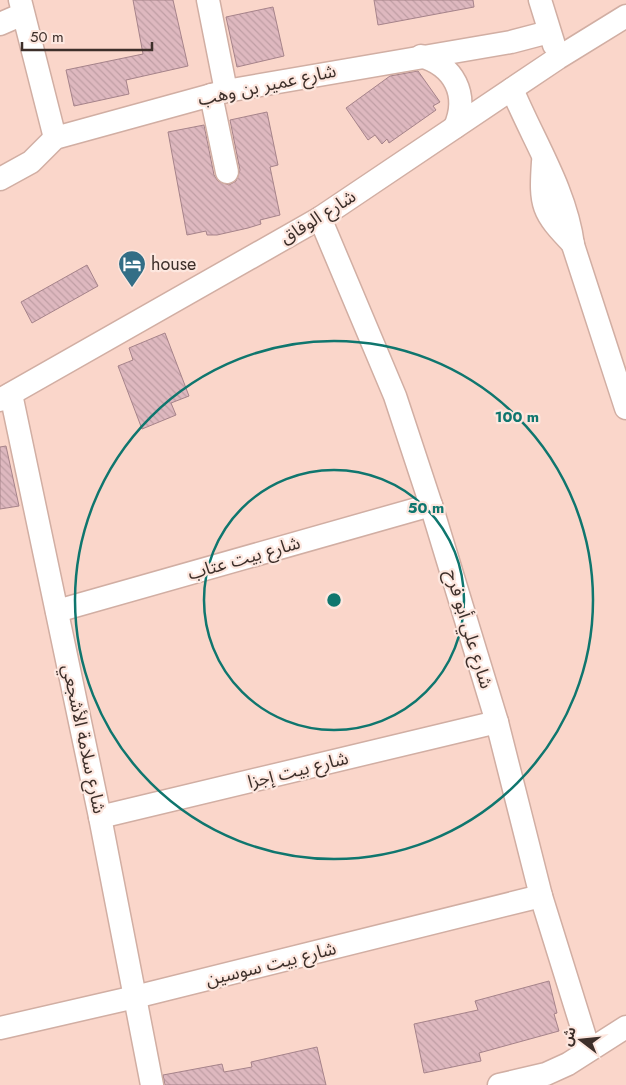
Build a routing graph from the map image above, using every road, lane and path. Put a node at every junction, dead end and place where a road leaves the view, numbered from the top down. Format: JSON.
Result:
{"nodes":[{"id":1,"x":208,"y":0,"type":"edge"},
{"id":2,"x":540,"y":0,"type":"edge"},
{"id":3,"x":22,"y":7,"type":"edge"},
{"id":4,"x":626,"y":16,"type":"edge"},
{"id":5,"x":0,"y":24,"type":"edge"},
{"id":6,"x":549,"y":32,"type":"junction"},
{"id":7,"x":421,"y":56,"type":"junction"},
{"id":8,"x":558,"y":58,"type":"junction"},
{"id":9,"x":512,"y":89,"type":"junction"},
{"id":10,"x":219,"y":93,"type":"junction"},
{"id":11,"x":455,"y":127,"type":"junction"},
{"id":12,"x":56,"y":138,"type":"junction"},
{"id":13,"x":227,"y":172,"type":"dead end"},
{"id":14,"x":0,"y":179,"type":"edge"},
{"id":15,"x":320,"y":218,"type":"junction"},
{"id":16,"x":5,"y":397,"type":"edge"},
{"id":17,"x":626,"y":408,"type":"edge"},
{"id":18,"x":431,"y":505,"type":"junction"},
{"id":19,"x":57,"y":611,"type":"junction"},
{"id":20,"x":497,"y":722,"type":"junction"},
{"id":21,"x":100,"y":818,"type":"junction"},
{"id":22,"x":541,"y":896,"type":"junction"},
{"id":23,"x":135,"y":997,"type":"junction"},
{"id":24,"x":626,"y":1027,"type":"edge"},
{"id":25,"x":0,"y":1028,"type":"edge"},
{"id":26,"x":589,"y":1050,"type":"junction"},
{"id":27,"x":548,"y":1080,"type":"edge"},
{"id":28,"x":152,"y":1085,"type":"edge"},
{"id":29,"x":500,"y":1085,"type":"edge"}],
"edges":[{"from":1,"to":10,"type":"street"},
{"from":2,"to":6,"type":"street"},
{"from":3,"to":5,"type":"street"},
{"from":3,"to":12,"type":"street"},
{"from":4,"to":8,"type":"street","name":"شارع الوفاق"},
{"from":6,"to":7,"type":"street","name":"شارع عمير بن وهب"},
{"from":6,"to":8,"type":"street"},
{"from":7,"to":10,"type":"street","name":"شارع عمير بن وهب"},
{"from":7,"to":11,"type":"street"},
{"from":8,"to":9,"type":"street","name":"شارع الوفاق"},
{"from":9,"to":11,"type":"street","name":"شارع الوفاق"},
{"from":9,"to":17,"type":"street"},
{"from":10,"to":12,"type":"street","name":"شارع عمير بن وهب"},
{"from":10,"to":13,"type":"street"},
{"from":11,"to":15,"type":"street","name":"شارع الوفاق"},
{"from":12,"to":14,"type":"street","name":"شارع عمير بن وهب"},
{"from":15,"to":16,"type":"street","name":"شارع الوفاق"},
{"from":15,"to":18,"type":"street","name":"شارع علي أبو فرح"},
{"from":16,"to":19,"type":"street","name":"شارع سلامة الأشجعي"},
{"from":18,"to":19,"type":"street","name":"شارع بيت عتاب"},
{"from":18,"to":20,"type":"street","name":"شارع علي أبو فرح"},
{"from":19,"to":21,"type":"street","name":"شارع سلامة الأشجعي"},
{"from":20,"to":21,"type":"street","name":"شارع بيت إجزا"},
{"from":20,"to":22,"type":"street","name":"شارع علي أبو فرح"},
{"from":21,"to":23,"type":"street","name":"شارع سلامة الأشجعي"},
{"from":22,"to":23,"type":"street","name":"شارع بيت سوسين"},
{"from":22,"to":26,"type":"street","name":"شارع علي أبو فرح"},
{"from":23,"to":25,"type":"street","name":"شارع بيت سوسين"},
{"from":23,"to":28,"type":"street","name":"شارع سلامة الأشجعي"},
{"from":24,"to":26,"type":"street"},
{"from":26,"to":27,"type":"street"},
{"from":27,"to":29,"type":"street"}]}
